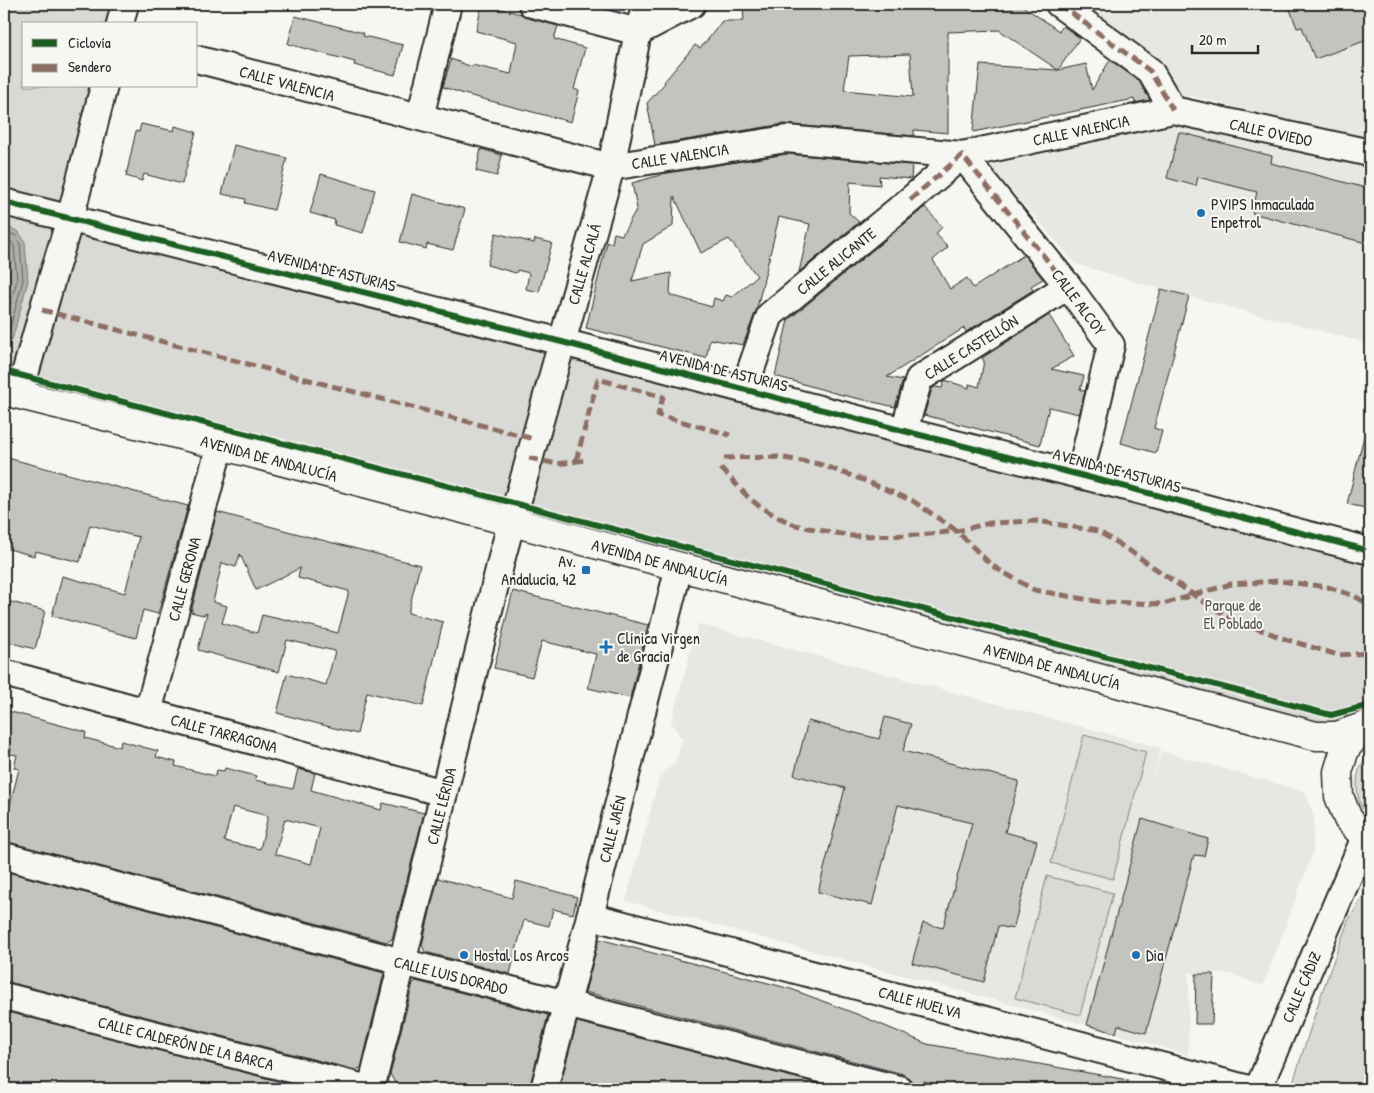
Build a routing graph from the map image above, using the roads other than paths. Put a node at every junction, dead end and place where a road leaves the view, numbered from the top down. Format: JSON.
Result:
{"nodes":[{"id":1,"x":125,"y":4,"type":"edge"},
{"id":2,"x":448,"y":4,"type":"edge"},
{"id":3,"x":532,"y":4,"type":"edge"},
{"id":4,"x":646,"y":4,"type":"edge"},
{"id":5,"x":692,"y":4,"type":"edge"},
{"id":6,"x":1059,"y":4,"type":"edge"},
{"id":7,"x":120,"y":22,"type":"edge"},
{"id":8,"x":638,"y":32,"type":"junction"},
{"id":9,"x":198,"y":60,"type":"edge"},
{"id":10,"x":103,"y":88,"type":"edge"},
{"id":11,"x":1173,"y":110,"type":"junction"},
{"id":12,"x":420,"y":117,"type":"junction"},
{"id":13,"x":1370,"y":153,"type":"edge"},
{"id":14,"x":962,"y":154,"type":"junction"},
{"id":15,"x":611,"y":167,"type":"junction"},
{"id":16,"x":4,"y":202,"type":"edge"},
{"id":17,"x":70,"y":219,"type":"junction"},
{"id":18,"x":1068,"y":286,"type":"junction"},
{"id":19,"x":562,"y":342,"type":"junction"},
{"id":20,"x":744,"y":389,"type":"junction"},
{"id":21,"x":11,"y":393,"type":"edge"},
{"id":22,"x":904,"y":431,"type":"junction"},
{"id":23,"x":220,"y":445,"type":"junction"},
{"id":24,"x":1080,"y":475,"type":"junction"},
{"id":25,"x":512,"y":522,"type":"junction"},
{"id":26,"x":1370,"y":551,"type":"edge"},
{"id":27,"x":679,"y":567,"type":"junction"},
{"id":28,"x":4,"y":673,"type":"edge"},
{"id":29,"x":148,"y":712,"type":"junction"},
{"id":30,"x":1367,"y":725,"type":"edge"},
{"id":31,"x":1316,"y":736,"type":"junction"},
{"id":32,"x":1338,"y":772,"type":"junction"},
{"id":33,"x":444,"y":793,"type":"junction"},
{"id":34,"x":1368,"y":846,"type":"edge"},
{"id":35,"x":4,"y":856,"type":"edge"},
{"id":36,"x":590,"y":916,"type":"junction"},
{"id":37,"x":402,"y":962,"type":"junction"},
{"id":38,"x":4,"y":996,"type":"edge"},
{"id":39,"x":566,"y":1004,"type":"junction"},
{"id":40,"x":370,"y":1089,"type":"edge"},
{"id":41,"x":544,"y":1089,"type":"edge"},
{"id":42,"x":899,"y":1089,"type":"edge"},
{"id":43,"x":1249,"y":1089,"type":"edge"},
{"id":44,"x":1258,"y":1089,"type":"edge"}],
"edges":[{"from":1,"to":7,"type":"street"},
{"from":2,"to":12,"type":"street"},
{"from":3,"to":8,"type":"street"},
{"from":4,"to":8,"type":"street","name":"CALLE ALCALÁ"},
{"from":5,"to":8,"type":"street"},
{"from":6,"to":11,"type":"street"},
{"from":8,"to":15,"type":"street","name":"CALLE ALCALÁ"},
{"from":9,"to":12,"type":"street","name":"CALLE VALENCIA"},
{"from":10,"to":17,"type":"street"},
{"from":11,"to":13,"type":"street","name":"CALLE OVIEDO"},
{"from":11,"to":14,"type":"street","name":"CALLE VALENCIA"},
{"from":12,"to":15,"type":"street","name":"CALLE VALENCIA"},
{"from":14,"to":15,"type":"street","name":"CALLE VALENCIA"},
{"from":14,"to":18,"type":"street","name":"CALLE ALCOY"},
{"from":14,"to":20,"type":"street","name":"CALLE ALICANTE"},
{"from":15,"to":19,"type":"street","name":"CALLE ALCALÁ"},
{"from":16,"to":17,"type":"street","name":"AVENIDA DE ASTURIAS"},
{"from":17,"to":19,"type":"street","name":"AVENIDA DE ASTURIAS"},
{"from":17,"to":21,"type":"street"},
{"from":18,"to":22,"type":"street","name":"CALLE CASTELLÓN"},
{"from":18,"to":24,"type":"street","name":"CALLE ALCOY"},
{"from":19,"to":20,"type":"street","name":"AVENIDA DE ASTURIAS"},
{"from":19,"to":25,"type":"street","name":"CALLE ALCALÁ"},
{"from":20,"to":22,"type":"street","name":"AVENIDA DE ASTURIAS"},
{"from":21,"to":23,"type":"street","name":"AVENIDA DE ANDALUCÍA"},
{"from":22,"to":24,"type":"street","name":"AVENIDA DE ASTURIAS"},
{"from":23,"to":25,"type":"street","name":"AVENIDA DE ANDALUCÍA"},
{"from":23,"to":29,"type":"street","name":"CALLE GERONA"},
{"from":24,"to":26,"type":"street","name":"AVENIDA DE ASTURIAS"},
{"from":25,"to":27,"type":"street","name":"AVENIDA DE ANDALUCÍA"},
{"from":25,"to":33,"type":"street","name":"CALLE LÉRIDA"},
{"from":27,"to":31,"type":"street","name":"AVENIDA DE ANDALUCÍA"},
{"from":27,"to":36,"type":"street","name":"CALLE JAÉN"},
{"from":28,"to":29,"type":"street","name":"CALLE TARRAGONA"},
{"from":29,"to":33,"type":"street","name":"CALLE TARRAGONA"},
{"from":30,"to":31,"type":"street","name":"AVENIDA DE ANDALUCÍA"},
{"from":30,"to":32,"type":"street"},
{"from":31,"to":32,"type":"street"},
{"from":32,"to":34,"type":"street"},
{"from":33,"to":37,"type":"street","name":"CALLE LÉRIDA"},
{"from":34,"to":44,"type":"street","name":"CALLE CÁDIZ"},
{"from":35,"to":37,"type":"street","name":"CALLE LUIS DORADO"},
{"from":36,"to":39,"type":"street","name":"CALLE JAÉN"},
{"from":36,"to":43,"type":"street","name":"CALLE HUELVA"},
{"from":37,"to":39,"type":"street","name":"CALLE LUIS DORADO"},
{"from":37,"to":40,"type":"street","name":"CALLE LÉRIDA"},
{"from":38,"to":40,"type":"street","name":"CALLE CALDERÓN DE LA BARCA"},
{"from":39,"to":41,"type":"street","name":"CALLE JAÉN"},
{"from":39,"to":42,"type":"street","name":"CALLE LUIS DORADO"}]}
